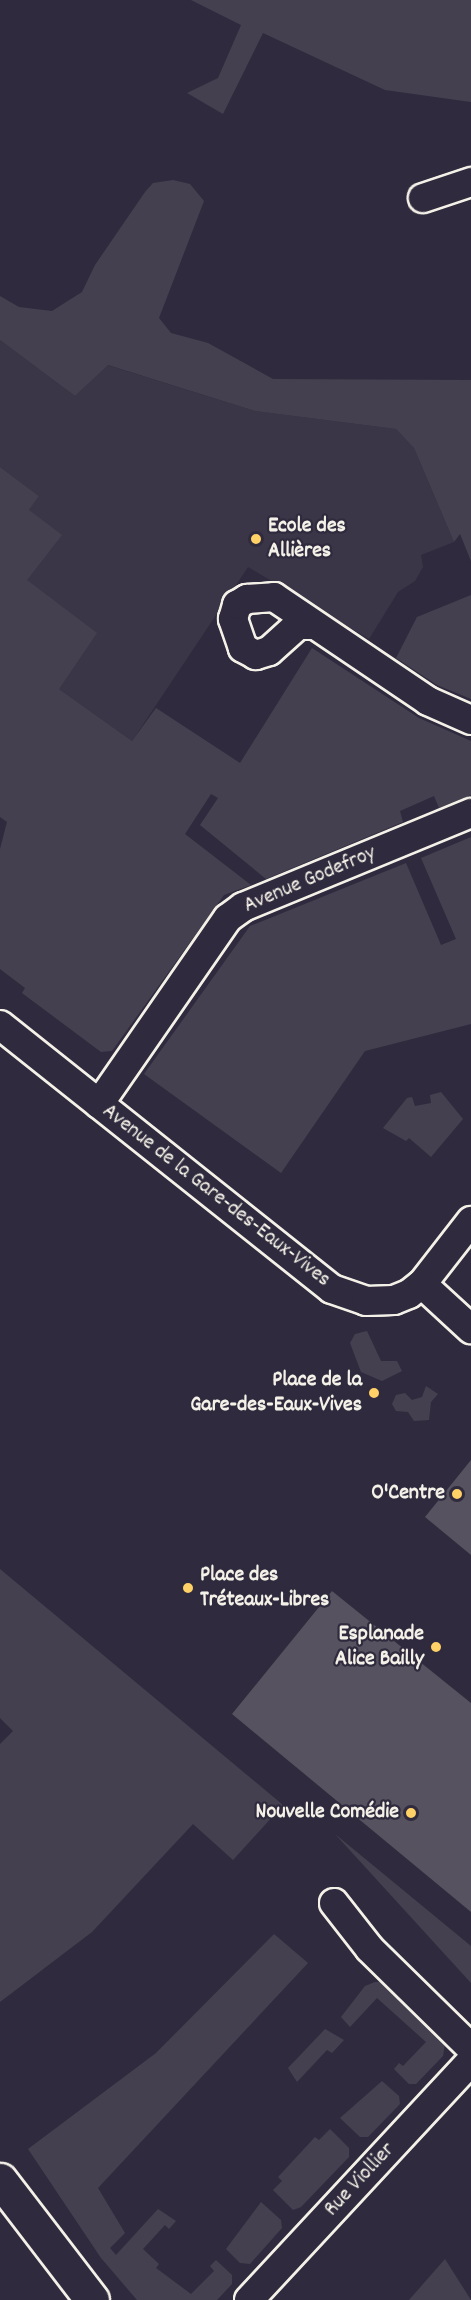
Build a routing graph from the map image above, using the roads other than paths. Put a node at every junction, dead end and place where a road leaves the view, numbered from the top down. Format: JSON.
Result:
{"nodes":[{"id":1,"x":471,"y":182,"type":"edge"},
{"id":2,"x":423,"y":198,"type":"dead end"},
{"id":3,"x":313,"y":625,"type":"dead end"},
{"id":4,"x":471,"y":720,"type":"edge"},
{"id":5,"x":471,"y":813,"type":"edge"},
{"id":6,"x":0,"y":1024,"type":"edge"},
{"id":7,"x":99,"y":1104,"type":"junction"},
{"id":8,"x":471,"y":1221,"type":"edge"},
{"id":9,"x":422,"y":1284,"type":"junction"},
{"id":10,"x":471,"y":1329,"type":"edge"},
{"id":11,"x":334,"y":1903,"type":"dead end"},
{"id":12,"x":471,"y":2048,"type":"edge"},
{"id":13,"x":471,"y":2061,"type":"edge"},
{"id":14,"x":0,"y":2180,"type":"edge"},
{"id":15,"x":92,"y":2300,"type":"edge"},
{"id":16,"x":249,"y":2300,"type":"edge"}],
"edges":[{"from":1,"to":2,"type":"street"},
{"from":3,"to":4,"type":"street"},
{"from":5,"to":7,"type":"street","name":"Avenue Godefroy"},
{"from":6,"to":7,"type":"street","name":"Avenue de la Gare-des-Eaux-Vives"},
{"from":7,"to":9,"type":"street","name":"Avenue de la Gare-des-Eaux-Vives"},
{"from":8,"to":9,"type":"street"},
{"from":9,"to":10,"type":"street"},
{"from":11,"to":12,"type":"street"},
{"from":13,"to":16,"type":"street","name":"Rue Viollier"},
{"from":14,"to":15,"type":"main road"}]}
